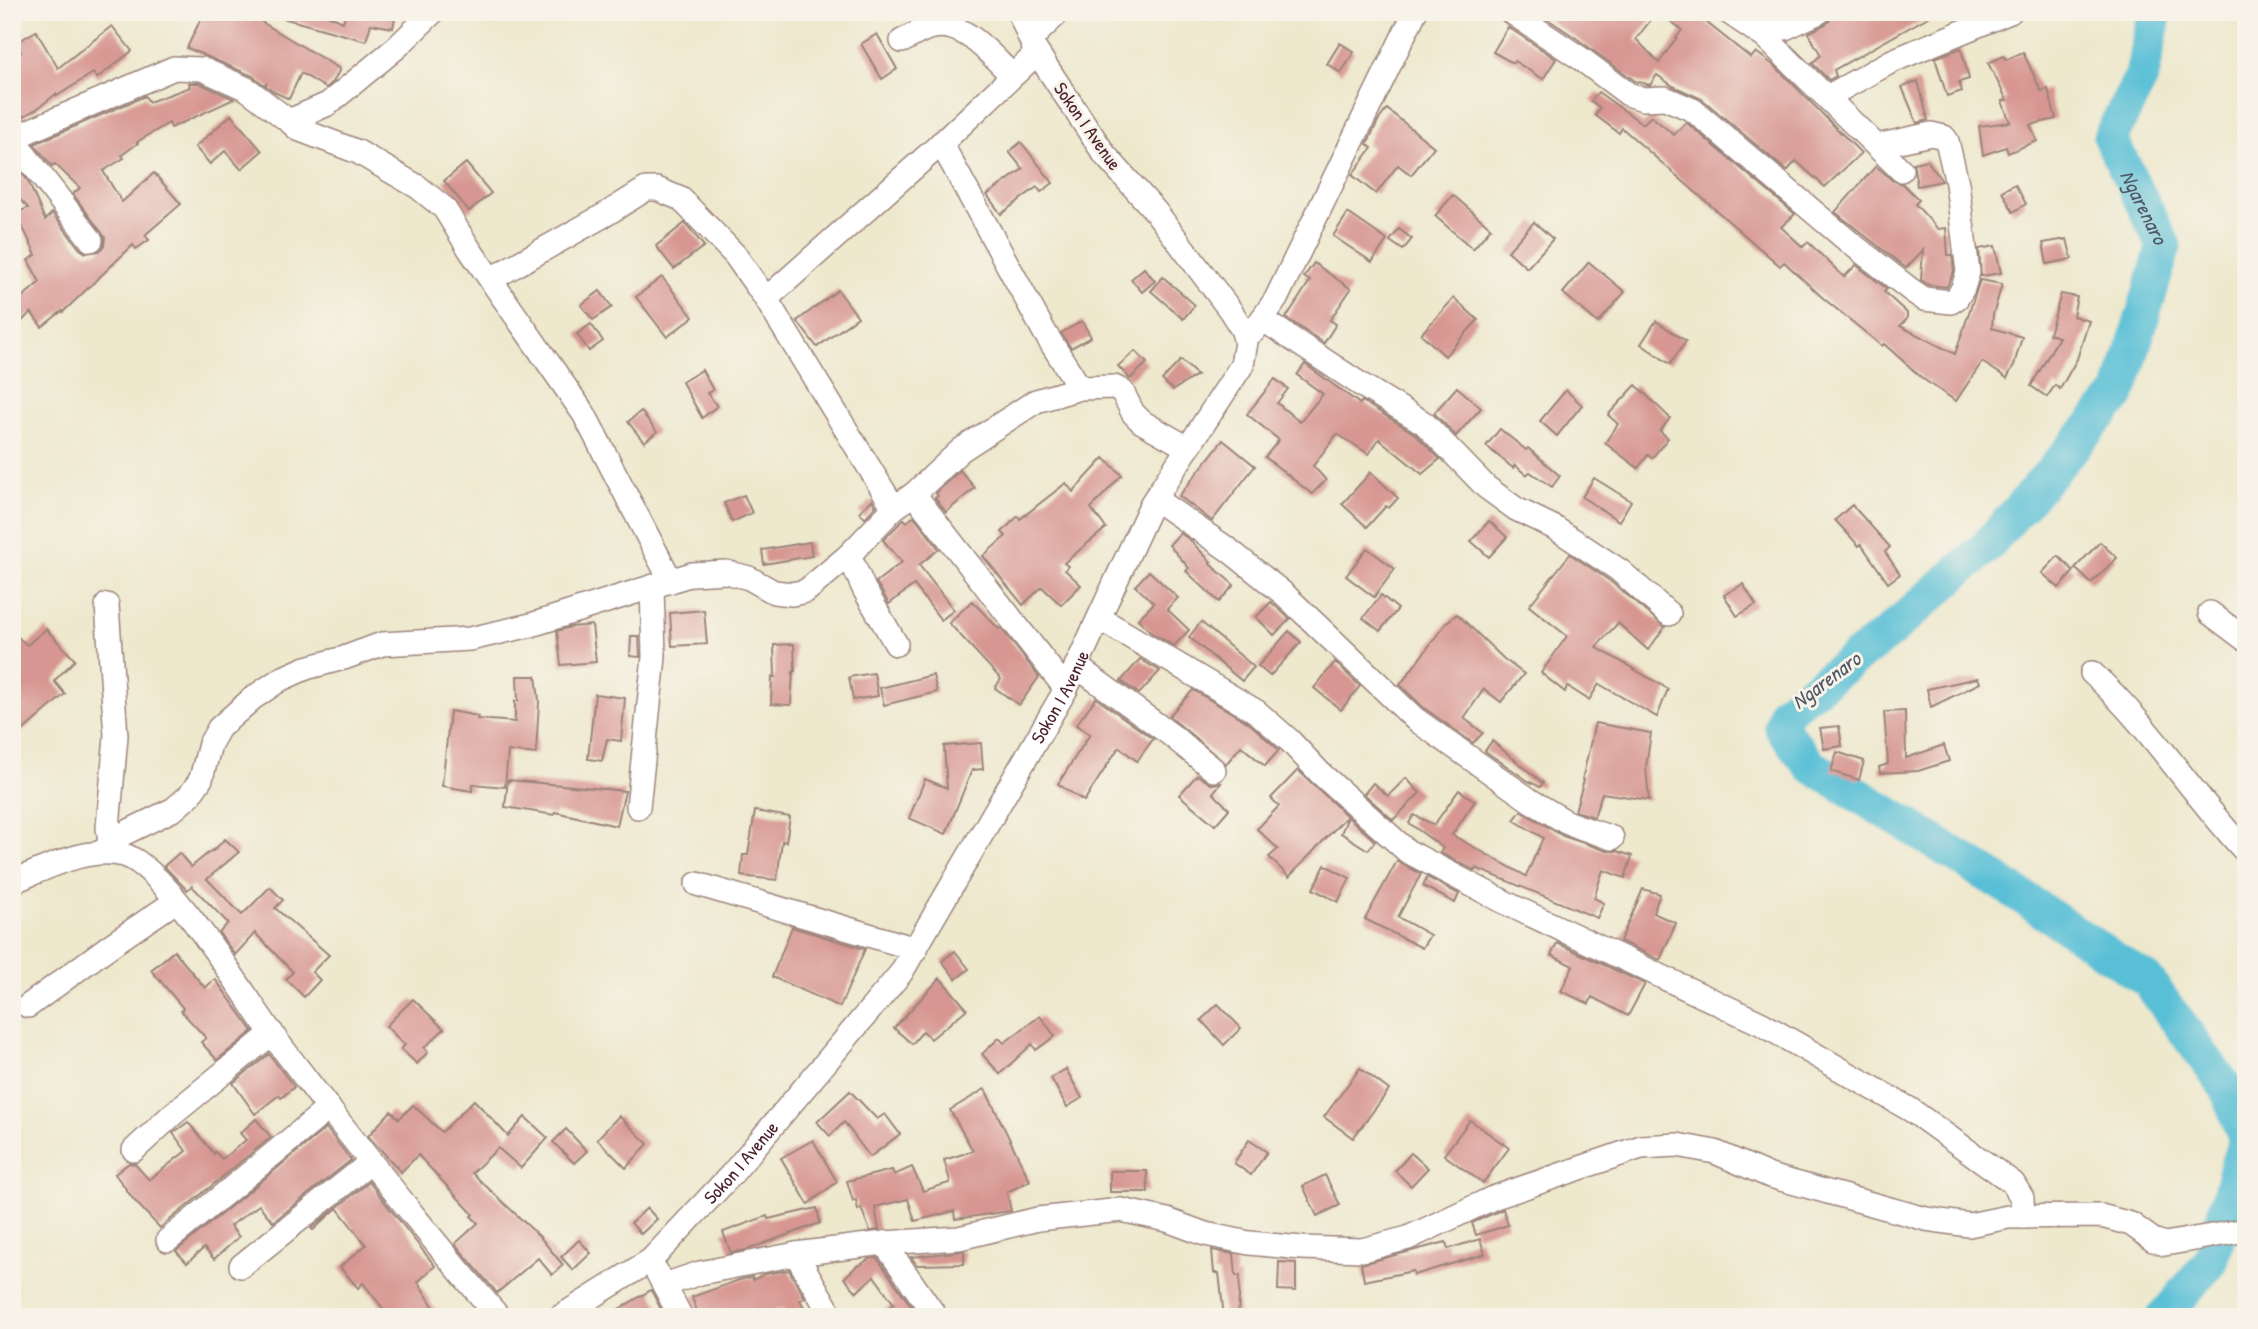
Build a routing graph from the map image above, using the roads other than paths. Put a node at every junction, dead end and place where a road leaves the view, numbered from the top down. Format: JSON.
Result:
{"nodes":[{"id":1,"x":433,"y":12,"type":"edge"},
{"id":2,"x":1019,"y":12,"type":"edge"},
{"id":3,"x":1059,"y":12,"type":"edge"},
{"id":4,"x":1415,"y":12,"type":"edge"},
{"id":5,"x":1511,"y":12,"type":"edge"},
{"id":6,"x":1728,"y":12,"type":"edge"},
{"id":7,"x":1819,"y":12,"type":"edge"},
{"id":8,"x":2010,"y":12,"type":"edge"},
{"id":9,"x":1759,"y":33,"type":"junction"},
{"id":10,"x":902,"y":41,"type":"dead end"},
{"id":11,"x":1034,"y":46,"type":"junction"},
{"id":12,"x":1012,"y":75,"type":"junction"},
{"id":13,"x":1827,"y":97,"type":"junction"},
{"id":14,"x":289,"y":121,"type":"junction"},
{"id":15,"x":12,"y":138,"type":"edge"},
{"id":16,"x":940,"y":144,"type":"junction"},
{"id":17,"x":1877,"y":146,"type":"junction"},
{"id":18,"x":1901,"y":170,"type":"dead end"},
{"id":19,"x":91,"y":240,"type":"dead end"},
{"id":20,"x":491,"y":279,"type":"junction"},
{"id":21,"x":766,"y":299,"type":"junction"},
{"id":22,"x":1262,"y":319,"type":"junction"},
{"id":23,"x":1246,"y":342,"type":"junction"},
{"id":24,"x":1080,"y":388,"type":"junction"},
{"id":25,"x":1188,"y":448,"type":"junction"},
{"id":26,"x":914,"y":494,"type":"junction"},
{"id":27,"x":1155,"y":499,"type":"junction"},
{"id":28,"x":894,"y":509,"type":"junction"},
{"id":29,"x":849,"y":555,"type":"junction"},
{"id":30,"x":662,"y":584,"type":"junction"},
{"id":31,"x":107,"y":604,"type":"dead end"},
{"id":32,"x":2210,"y":613,"type":"dead end"},
{"id":33,"x":1669,"y":614,"type":"dead end"},
{"id":34,"x":1099,"y":618,"type":"junction"},
{"id":35,"x":2246,"y":640,"type":"edge"},
{"id":36,"x":896,"y":644,"type":"dead end"},
{"id":37,"x":1076,"y":666,"type":"junction"},
{"id":38,"x":2092,"y":673,"type":"dead end"},
{"id":39,"x":1066,"y":689,"type":"junction"},
{"id":40,"x":1214,"y":770,"type":"dead end"},
{"id":41,"x":638,"y":807,"type":"dead end"},
{"id":42,"x":1612,"y":838,"type":"dead end"},
{"id":43,"x":107,"y":848,"type":"junction"},
{"id":44,"x":2246,"y":852,"type":"edge"},
{"id":45,"x":12,"y":882,"type":"edge"},
{"id":46,"x":697,"y":884,"type":"dead end"},
{"id":47,"x":176,"y":901,"type":"junction"},
{"id":48,"x":916,"y":949,"type":"junction"},
{"id":49,"x":28,"y":1006,"type":"dead end"},
{"id":50,"x":272,"y":1033,"type":"junction"},
{"id":51,"x":328,"y":1108,"type":"junction"},
{"id":52,"x":134,"y":1150,"type":"dead end"},
{"id":53,"x":371,"y":1162,"type":"junction"},
{"id":54,"x":2023,"y":1217,"type":"junction"},
{"id":55,"x":2246,"y":1230,"type":"edge"},
{"id":56,"x":168,"y":1240,"type":"dead end"},
{"id":57,"x":884,"y":1243,"type":"junction"},
{"id":58,"x":796,"y":1254,"type":"junction"},
{"id":59,"x":651,"y":1260,"type":"junction"},
{"id":60,"x":241,"y":1266,"type":"dead end"},
{"id":61,"x":664,"y":1285,"type":"junction"},
{"id":62,"x":499,"y":1317,"type":"edge"},
{"id":63,"x":560,"y":1317,"type":"edge"},
{"id":64,"x":681,"y":1317,"type":"edge"},
{"id":65,"x":832,"y":1317,"type":"edge"},
{"id":66,"x":936,"y":1317,"type":"edge"}],
"edges":[{"from":1,"to":14,"type":"street"},
{"from":2,"to":11,"type":"street","name":"Sokon I Avenue"},
{"from":3,"to":11,"type":"street"},
{"from":4,"to":22,"type":"street"},
{"from":5,"to":17,"type":"street"},
{"from":6,"to":9,"type":"street"},
{"from":7,"to":9,"type":"street"},
{"from":8,"to":13,"type":"street"},
{"from":9,"to":13,"type":"street"},
{"from":10,"to":12,"type":"street"},
{"from":11,"to":12,"type":"street"},
{"from":11,"to":23,"type":"street","name":"Sokon I Avenue"},
{"from":12,"to":16,"type":"street"},
{"from":13,"to":17,"type":"street"},
{"from":14,"to":15,"type":"street"},
{"from":14,"to":20,"type":"street"},
{"from":15,"to":19,"type":"street"},
{"from":16,"to":21,"type":"street"},
{"from":16,"to":24,"type":"street"},
{"from":17,"to":18,"type":"street"},
{"from":20,"to":21,"type":"street"},
{"from":20,"to":30,"type":"street"},
{"from":21,"to":28,"type":"street"},
{"from":22,"to":23,"type":"street"},
{"from":22,"to":33,"type":"street"},
{"from":23,"to":25,"type":"street","name":"Sokon I Avenue"},
{"from":24,"to":25,"type":"street"},
{"from":24,"to":26,"type":"street"},
{"from":25,"to":27,"type":"street","name":"Sokon I Avenue"},
{"from":26,"to":28,"type":"street"},
{"from":26,"to":39,"type":"street"},
{"from":27,"to":34,"type":"street","name":"Sokon I Avenue"},
{"from":27,"to":42,"type":"street"},
{"from":28,"to":29,"type":"street"},
{"from":29,"to":30,"type":"street"},
{"from":29,"to":36,"type":"street"},
{"from":30,"to":41,"type":"street"},
{"from":30,"to":43,"type":"street"},
{"from":31,"to":43,"type":"street"},
{"from":32,"to":35,"type":"street"},
{"from":34,"to":37,"type":"street","name":"Sokon I Avenue"},
{"from":34,"to":54,"type":"street"},
{"from":37,"to":39,"type":"street","name":"Sokon I Avenue"},
{"from":37,"to":40,"type":"street"},
{"from":38,"to":44,"type":"street"},
{"from":39,"to":48,"type":"street","name":"Sokon I Avenue"},
{"from":43,"to":45,"type":"street"},
{"from":43,"to":47,"type":"street"},
{"from":46,"to":48,"type":"street"},
{"from":47,"to":49,"type":"street"},
{"from":47,"to":50,"type":"street"},
{"from":48,"to":59,"type":"street","name":"Sokon I Avenue"},
{"from":50,"to":51,"type":"street"},
{"from":50,"to":52,"type":"street"},
{"from":51,"to":53,"type":"street"},
{"from":51,"to":56,"type":"street"},
{"from":53,"to":60,"type":"street"},
{"from":53,"to":62,"type":"street"},
{"from":54,"to":55,"type":"street"},
{"from":54,"to":57,"type":"street"},
{"from":57,"to":58,"type":"street"},
{"from":57,"to":66,"type":"street"},
{"from":58,"to":61,"type":"street"},
{"from":58,"to":65,"type":"street"},
{"from":59,"to":61,"type":"street"},
{"from":59,"to":63,"type":"street","name":"Sokon I Avenue"},
{"from":61,"to":64,"type":"street"}]}
